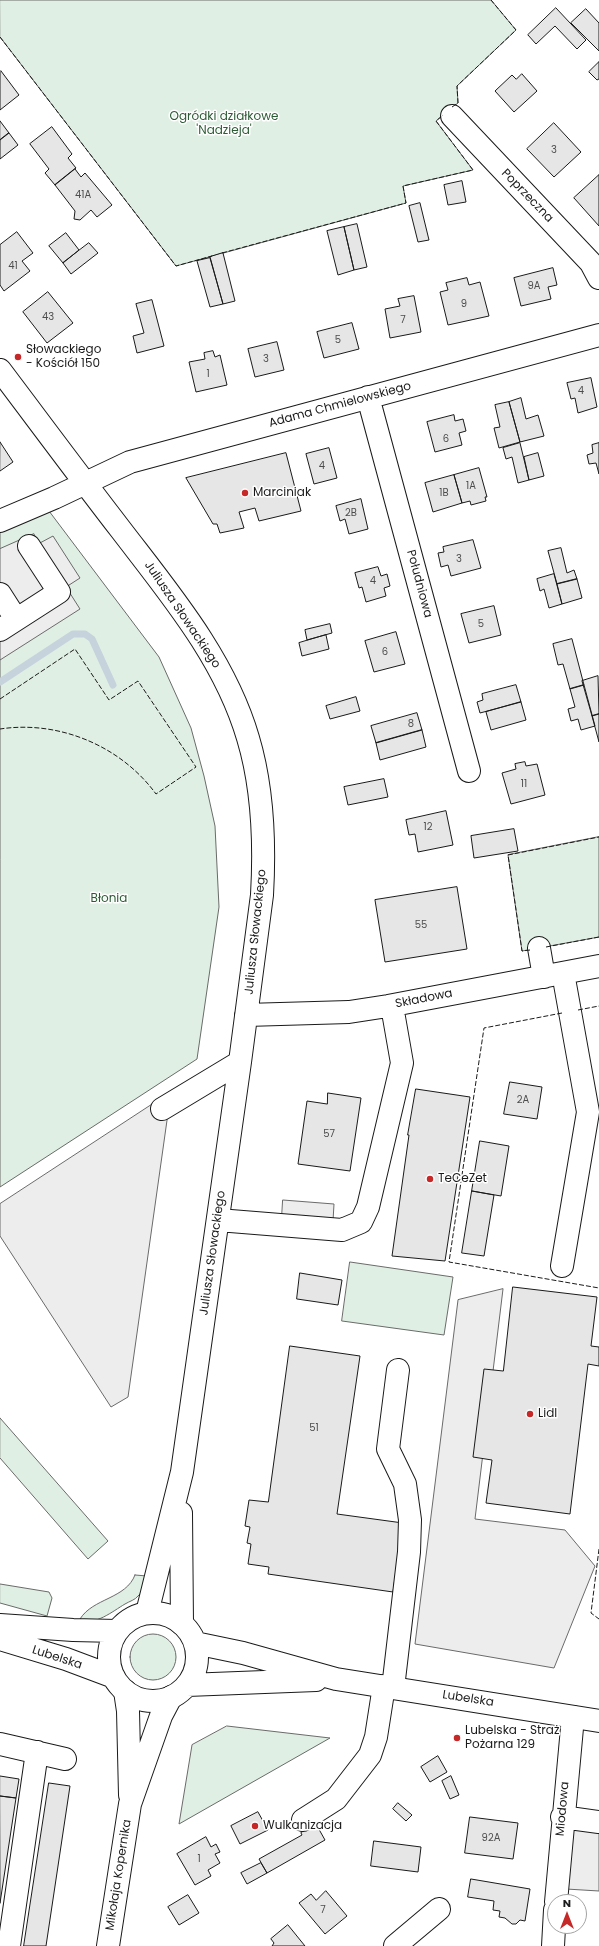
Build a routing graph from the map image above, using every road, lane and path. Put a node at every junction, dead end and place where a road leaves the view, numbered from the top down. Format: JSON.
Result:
{"nodes":[{"id":1,"x":452,"y":116,"type":"dead end"},
{"id":2,"x":599,"y":278,"type":"edge"},
{"id":3,"x":599,"y":335,"type":"edge"},
{"id":4,"x":0,"y":370,"type":"edge"},
{"id":5,"x":368,"y":397,"type":"junction"},
{"id":6,"x":85,"y":483,"type":"junction"},
{"id":7,"x":0,"y":520,"type":"edge"},
{"id":8,"x":29,"y":546,"type":"dead end"},
{"id":9,"x":0,"y":594,"type":"edge"},
{"id":10,"x":8,"y":624,"type":"edge"},
{"id":11,"x":469,"y":771,"type":"dead end"},
{"id":12,"x":539,"y":948,"type":"dead end"},
{"id":13,"x":599,"y":966,"type":"edge"},
{"id":14,"x":553,"y":975,"type":"junction"},
{"id":15,"x":392,"y":1006,"type":"junction"},
{"id":16,"x":246,"y":1015,"type":"junction"},
{"id":17,"x":240,"y":1062,"type":"junction"},
{"id":18,"x":162,"y":1109,"type":"dead end"},
{"id":19,"x":218,"y":1220,"type":"junction"},
{"id":20,"x":562,"y":1266,"type":"dead end"},
{"id":21,"x":398,"y":1370,"type":"dead end"},
{"id":22,"x":182,"y":1472,"type":"junction"},
{"id":23,"x":147,"y":1613,"type":"junction"},
{"id":24,"x":182,"y":1624,"type":"junction"},
{"id":25,"x":0,"y":1625,"type":"edge"},
{"id":26,"x":117,"y":1631,"type":"junction"},
{"id":27,"x":0,"y":1639,"type":"edge"},
{"id":28,"x":195,"y":1643,"type":"junction"},
{"id":29,"x":336,"y":1679,"type":"junction"},
{"id":30,"x":120,"y":1684,"type":"junction"},
{"id":31,"x":388,"y":1687,"type":"junction"},
{"id":32,"x":179,"y":1691,"type":"junction"},
{"id":33,"x":572,"y":1717,"type":"junction"},
{"id":34,"x":599,"y":1721,"type":"edge"},
{"id":35,"x":0,"y":1744,"type":"edge"},
{"id":36,"x":37,"y":1752,"type":"junction"},
{"id":37,"x":65,"y":1759,"type":"dead end"},
{"id":38,"x":130,"y":1804,"type":"junction"},
{"id":39,"x":562,"y":1817,"type":"junction"},
{"id":40,"x":303,"y":1820,"type":"dead end"},
{"id":41,"x":599,"y":1822,"type":"edge"},
{"id":42,"x":557,"y":1894,"type":"edge"},
{"id":43,"x":439,"y":1909,"type":"dead end"},
{"id":44,"x":554,"y":1934,"type":"edge"},
{"id":45,"x":9,"y":1946,"type":"edge"},
{"id":46,"x":108,"y":1946,"type":"edge"},
{"id":47,"x":395,"y":1946,"type":"edge"},
{"id":48,"x":553,"y":1946,"type":"edge"}],
"edges":[{"from":1,"to":2,"type":"street","name":"Poprzeczna"},
{"from":3,"to":5,"type":"street","name":"Adama Chmielowskiego"},
{"from":4,"to":6,"type":"street","name":"Juliusza Słowackiego"},
{"from":5,"to":6,"type":"street","name":"Adama Chmielowskiego"},
{"from":5,"to":11,"type":"street","name":"Południowa"},
{"from":6,"to":7,"type":"street","name":"Adama Chmielowskiego"},
{"from":6,"to":16,"type":"street","name":"Juliusza Słowackiego"},
{"from":8,"to":10,"type":"street"},
{"from":9,"to":10,"type":"street"},
{"from":12,"to":14,"type":"street"},
{"from":13,"to":14,"type":"street","name":"Składowa"},
{"from":14,"to":15,"type":"street","name":"Składowa"},
{"from":14,"to":20,"type":"street"},
{"from":15,"to":16,"type":"street","name":"Składowa"},
{"from":15,"to":19,"type":"street"},
{"from":16,"to":17,"type":"street","name":"Juliusza Słowackiego"},
{"from":17,"to":18,"type":"street"},
{"from":17,"to":19,"type":"street","name":"Juliusza Słowackiego"},
{"from":19,"to":22,"type":"street","name":"Juliusza Słowackiego"},
{"from":21,"to":31,"type":"street"},
{"from":22,"to":23,"type":"street","name":"Juliusza Słowackiego"},
{"from":22,"to":24,"type":"street","name":"Juliusza Słowackiego"},
{"from":23,"to":24,"type":"street"},
{"from":23,"to":26,"type":"street"},
{"from":24,"to":28,"type":"street"},
{"from":25,"to":26,"type":"street","name":"Lubelska"},
{"from":26,"to":30,"type":"street"},
{"from":27,"to":30,"type":"street","name":"Lubelska"},
{"from":28,"to":29,"type":"street","name":"Lubelska"},
{"from":28,"to":32,"type":"street"},
{"from":29,"to":31,"type":"street","name":"Lubelska"},
{"from":29,"to":32,"type":"street","name":"Lubelska"},
{"from":30,"to":32,"type":"street"},
{"from":30,"to":38,"type":"street","name":"Mikołaja Kopernika"},
{"from":31,"to":33,"type":"street","name":"Lubelska"},
{"from":31,"to":40,"type":"street"},
{"from":32,"to":38,"type":"street","name":"Mikołaja Kopernika"},
{"from":33,"to":34,"type":"street","name":"Lubelska"},
{"from":33,"to":39,"type":"street","name":"Miodowa"},
{"from":35,"to":36,"type":"street"},
{"from":36,"to":37,"type":"street"},
{"from":36,"to":45,"type":"street"},
{"from":38,"to":46,"type":"street","name":"Mikołaja Kopernika"},
{"from":39,"to":41,"type":"street"},
{"from":39,"to":42,"type":"street","name":"Miodowa"},
{"from":43,"to":47,"type":"street"},
{"from":44,"to":48,"type":"street"}]}
